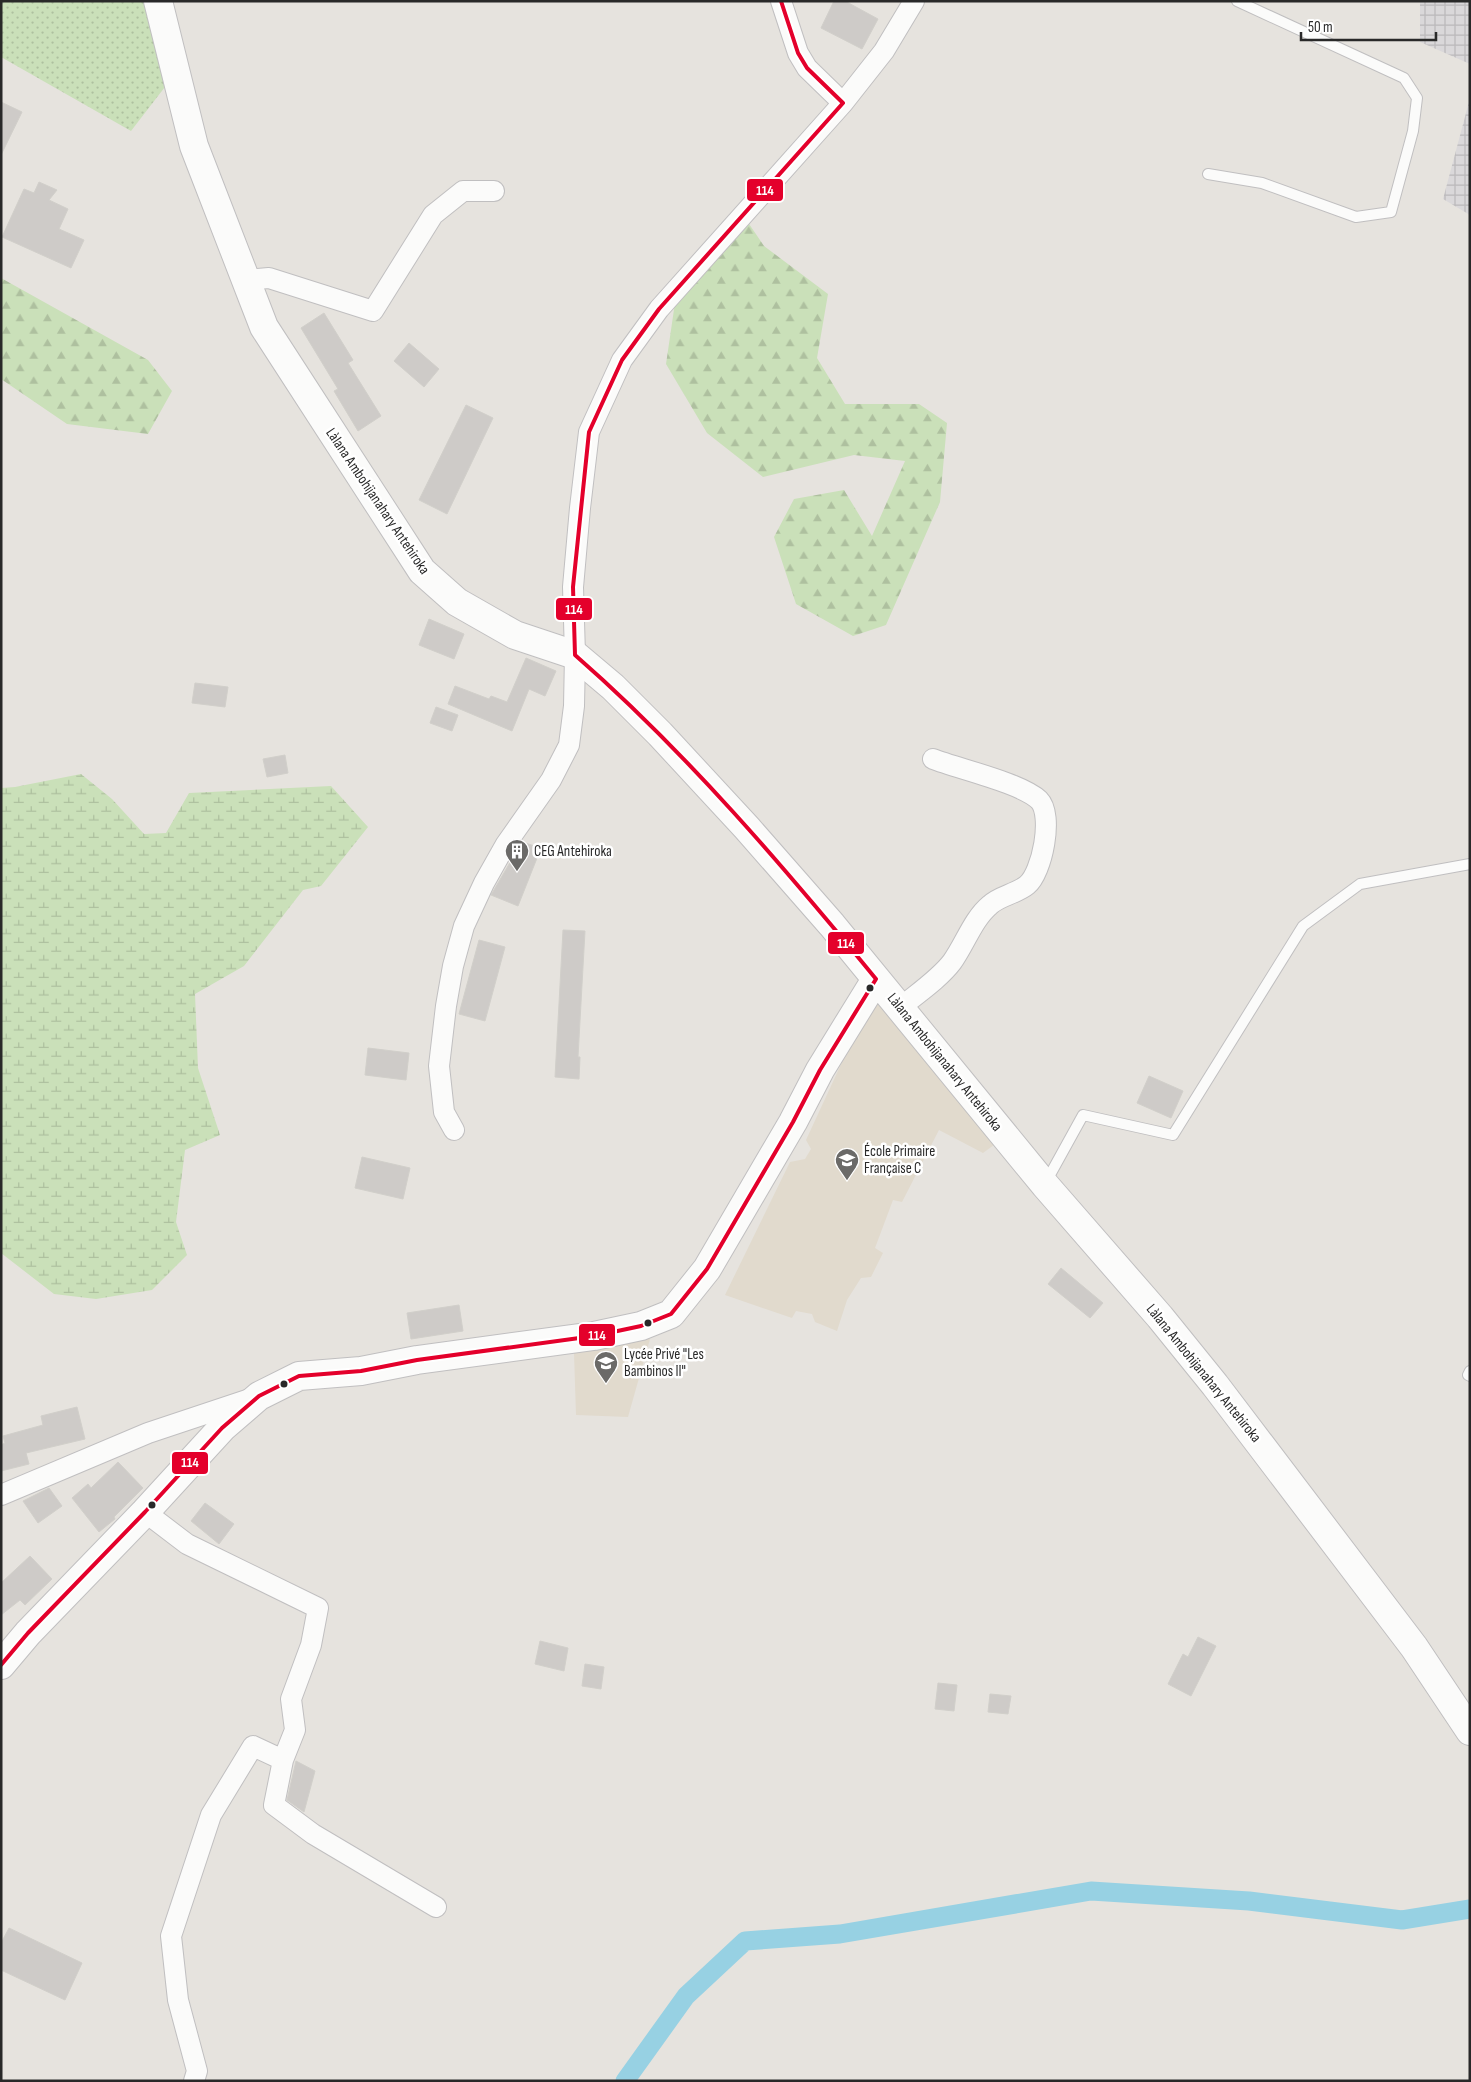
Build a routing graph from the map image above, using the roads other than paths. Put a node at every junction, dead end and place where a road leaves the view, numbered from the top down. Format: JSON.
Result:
{"nodes":[{"id":1,"x":158,"y":1,"type":"edge"},
{"id":2,"x":781,"y":1,"type":"edge"},
{"id":3,"x":914,"y":1,"type":"edge"},
{"id":4,"x":1237,"y":1,"type":"edge"},
{"id":5,"x":844,"y":103,"type":"junction"},
{"id":6,"x":1208,"y":174,"type":"dead end"},
{"id":7,"x":494,"y":191,"type":"dead end"},
{"id":8,"x":246,"y":280,"type":"junction"},
{"id":9,"x":576,"y":655,"type":"junction"},
{"id":10,"x":933,"y":758,"type":"dead end"},
{"id":11,"x":1470,"y":864,"type":"edge"},
{"id":12,"x":876,"y":979,"type":"junction"},
{"id":13,"x":901,"y":1008,"type":"junction"},
{"id":14,"x":454,"y":1130,"type":"dead end"},
{"id":15,"x":1045,"y":1185,"type":"junction"},
{"id":16,"x":1470,"y":1371,"type":"edge"},
{"id":17,"x":1470,"y":1376,"type":"edge"},
{"id":18,"x":259,"y":1396,"type":"junction"},
{"id":19,"x":1,"y":1495,"type":"edge"},
{"id":20,"x":145,"y":1512,"type":"junction"},
{"id":21,"x":1,"y":1665,"type":"edge"},
{"id":22,"x":1469,"y":1729,"type":"edge"},
{"id":23,"x":283,"y":1760,"type":"junction"},
{"id":24,"x":436,"y":1907,"type":"dead end"},
{"id":25,"x":194,"y":2081,"type":"edge"}],
"edges":[{"from":1,"to":8,"type":"street","name":"Làlana Ambohijanahary Antehiroka"},
{"from":2,"to":5,"type":"street"},
{"from":3,"to":5,"type":"street"},
{"from":4,"to":6,"type":"lane"},
{"from":5,"to":9,"type":"street"},
{"from":7,"to":8,"type":"street"},
{"from":8,"to":9,"type":"street","name":"Làlana Ambohijanahary Antehiroka"},
{"from":9,"to":12,"type":"street","name":"Làlana Ambohijanahary Antehiroka"},
{"from":9,"to":14,"type":"street"},
{"from":10,"to":13,"type":"street"},
{"from":11,"to":15,"type":"lane"},
{"from":12,"to":13,"type":"street","name":"Làlana Ambohijanahary Antehiroka"},
{"from":12,"to":18,"type":"street"},
{"from":13,"to":15,"type":"street","name":"Làlana Ambohijanahary Antehiroka"},
{"from":15,"to":22,"type":"street","name":"Làlana Ambohijanahary Antehiroka"},
{"from":16,"to":17,"type":"lane"},
{"from":18,"to":19,"type":"street"},
{"from":18,"to":20,"type":"street"},
{"from":20,"to":21,"type":"street"},
{"from":20,"to":23,"type":"street"},
{"from":23,"to":24,"type":"street"},
{"from":23,"to":25,"type":"street"}]}
